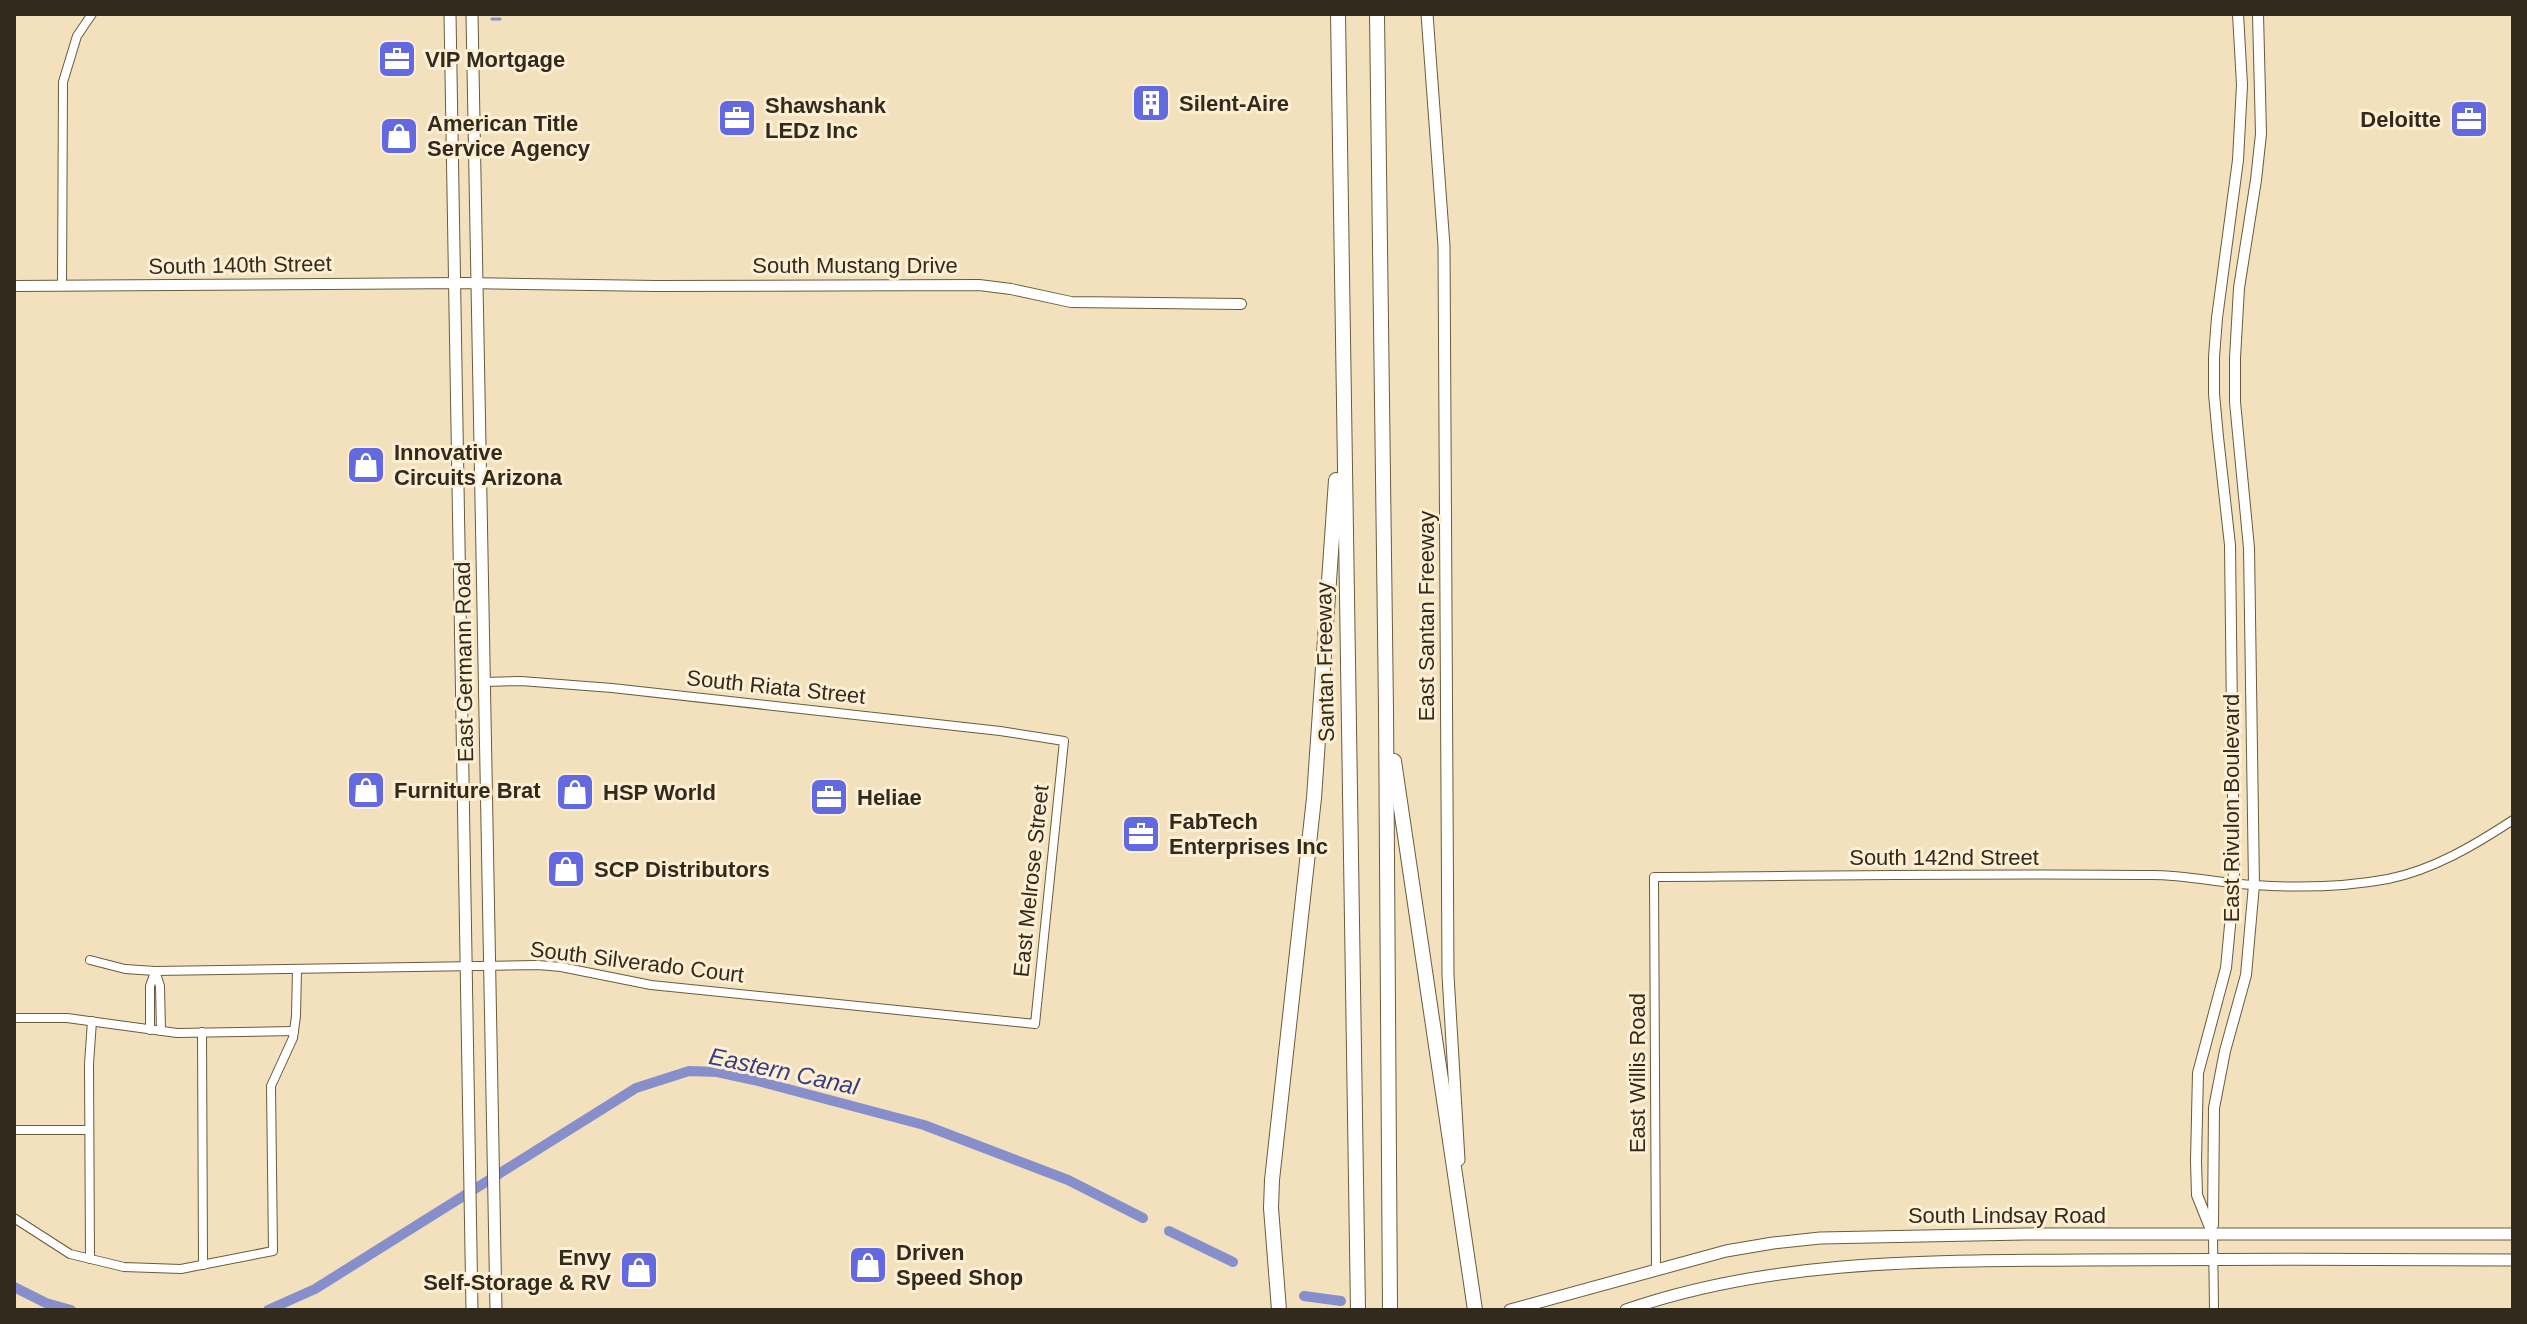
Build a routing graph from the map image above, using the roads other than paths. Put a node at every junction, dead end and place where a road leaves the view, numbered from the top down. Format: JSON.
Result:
{"nodes":[{"id":1,"x":92,"y":14,"type":"edge"},
{"id":2,"x":450,"y":14,"type":"edge"},
{"id":3,"x":472,"y":14,"type":"edge"},
{"id":4,"x":1377,"y":14,"type":"edge"},
{"id":5,"x":1427,"y":14,"type":"edge"},
{"id":6,"x":2238,"y":14,"type":"edge"},
{"id":7,"x":2258,"y":14,"type":"edge"},
{"id":8,"x":1338,"y":16,"type":"edge"},
{"id":9,"x":454,"y":283,"type":"junction"},
{"id":10,"x":472,"y":283,"type":"junction"},
{"id":11,"x":14,"y":286,"type":"edge"},
{"id":12,"x":62,"y":286,"type":"junction"},
{"id":13,"x":1241,"y":304,"type":"dead end"},
{"id":14,"x":1342,"y":304,"type":"junction"},
{"id":15,"x":484,"y":682,"type":"junction"},
{"id":16,"x":1386,"y":709,"type":"junction"},
{"id":17,"x":1064,"y":741,"type":"joint"},
{"id":18,"x":2513,"y":820,"type":"edge"},
{"id":19,"x":1654,"y":877,"type":"joint"},
{"id":20,"x":2234,"y":883,"type":"junction"},
{"id":21,"x":2254,"y":885,"type":"junction"},
{"id":22,"x":90,"y":960,"type":"dead end"},
{"id":23,"x":490,"y":965,"type":"junction"},
{"id":24,"x":467,"y":966,"type":"junction"},
{"id":25,"x":297,"y":970,"type":"junction"},
{"id":26,"x":155,"y":971,"type":"junction"},
{"id":27,"x":14,"y":1018,"type":"edge"},
{"id":28,"x":92,"y":1021,"type":"junction"},
{"id":29,"x":1035,"y":1024,"type":"joint"},
{"id":30,"x":150,"y":1030,"type":"junction"},
{"id":31,"x":161,"y":1031,"type":"junction"},
{"id":32,"x":294,"y":1031,"type":"junction"},
{"id":33,"x":202,"y":1032,"type":"junction"},
{"id":34,"x":14,"y":1130,"type":"edge"},
{"id":35,"x":89,"y":1130,"type":"junction"},
{"id":36,"x":1461,"y":1217,"type":"junction"},
{"id":37,"x":14,"y":1218,"type":"edge"},
{"id":38,"x":2513,"y":1234,"type":"edge"},
{"id":39,"x":2213,"y":1235,"type":"junction"},
{"id":40,"x":90,"y":1259,"type":"junction"},
{"id":41,"x":2213,"y":1259,"type":"junction"},
{"id":42,"x":2513,"y":1260,"type":"edge"},
{"id":43,"x":203,"y":1265,"type":"junction"},
{"id":44,"x":1656,"y":1269,"type":"junction"},
{"id":45,"x":472,"y":1310,"type":"edge"},
{"id":46,"x":496,"y":1310,"type":"edge"},
{"id":47,"x":1279,"y":1310,"type":"edge"},
{"id":48,"x":1358,"y":1310,"type":"edge"},
{"id":49,"x":1390,"y":1310,"type":"edge"},
{"id":50,"x":1475,"y":1310,"type":"edge"},
{"id":51,"x":1510,"y":1310,"type":"edge"},
{"id":52,"x":1626,"y":1310,"type":"edge"},
{"id":53,"x":2214,"y":1310,"type":"edge"}],
"edges":[{"from":1,"to":12,"type":"street"},
{"from":2,"to":9,"type":"main road","name":"East Germann Road"},
{"from":3,"to":10,"type":"main road","name":"East Germann Road"},
{"from":4,"to":16,"type":"highway"},
{"from":5,"to":36,"type":"main road","name":"East Santan Freeway"},
{"from":6,"to":20,"type":"street","name":"East Rivulon Boulevard"},
{"from":7,"to":21,"type":"street","name":"East Rivulon Boulevard"},
{"from":8,"to":14,"type":"highway","name":"Santan Freeway"},
{"from":9,"to":10,"type":"street","name":"South 140th Street"},
{"from":9,"to":12,"type":"street","name":"South 140th Street"},
{"from":9,"to":24,"type":"main road","name":"East Germann Road"},
{"from":10,"to":13,"type":"street","name":"South Mustang Drive"},
{"from":10,"to":15,"type":"main road","name":"East Germann Road"},
{"from":11,"to":12,"type":"street","name":"South 140th Street"},
{"from":14,"to":47,"type":"highway"},
{"from":14,"to":48,"type":"highway","name":"Santan Freeway"},
{"from":15,"to":17,"type":"street","name":"South Riata Street"},
{"from":15,"to":23,"type":"main road","name":"East Germann Road"},
{"from":16,"to":36,"type":"highway"},
{"from":16,"to":49,"type":"highway"},
{"from":17,"to":29,"type":"street","name":"East Melrose Street"},
{"from":18,"to":21,"type":"street","name":"South 142nd Street"},
{"from":19,"to":20,"type":"street","name":"South 142nd Street"},
{"from":19,"to":44,"type":"street","name":"East Willis Road"},
{"from":20,"to":21,"type":"street","name":"South 142nd Street"},
{"from":20,"to":39,"type":"street","name":"East Rivulon Boulevard"},
{"from":21,"to":39,"type":"street","name":"East Rivulon Boulevard"},
{"from":22,"to":26,"type":"street","name":"South Silverado Court"},
{"from":23,"to":24,"type":"street","name":"South Silverado Court"},
{"from":23,"to":29,"type":"street","name":"South Silverado Court"},
{"from":23,"to":46,"type":"main road","name":"East Germann Road"},
{"from":24,"to":25,"type":"street","name":"South Silverado Court"},
{"from":24,"to":45,"type":"main road","name":"East Germann Road"},
{"from":25,"to":26,"type":"street","name":"South Silverado Court"},
{"from":25,"to":32,"type":"street"},
{"from":26,"to":30,"type":"street"},
{"from":26,"to":31,"type":"street"},
{"from":27,"to":28,"type":"street"},
{"from":28,"to":30,"type":"street"},
{"from":28,"to":35,"type":"street"},
{"from":30,"to":31,"type":"street"},
{"from":31,"to":33,"type":"street"},
{"from":32,"to":33,"type":"street"},
{"from":32,"to":43,"type":"street"},
{"from":33,"to":43,"type":"street"},
{"from":34,"to":35,"type":"street"},
{"from":35,"to":40,"type":"street"},
{"from":36,"to":50,"type":"highway"},
{"from":37,"to":40,"type":"street"},
{"from":38,"to":39,"type":"main road","name":"South Lindsay Road"},
{"from":39,"to":41,"type":"street"},
{"from":39,"to":44,"type":"main road","name":"South Lindsay Road"},
{"from":40,"to":43,"type":"street"},
{"from":41,"to":42,"type":"main road","name":"South Lindsay Road"},
{"from":41,"to":52,"type":"main road","name":"South Lindsay Road"},
{"from":41,"to":53,"type":"street"},
{"from":44,"to":51,"type":"main road","name":"South Lindsay Road"}]}
